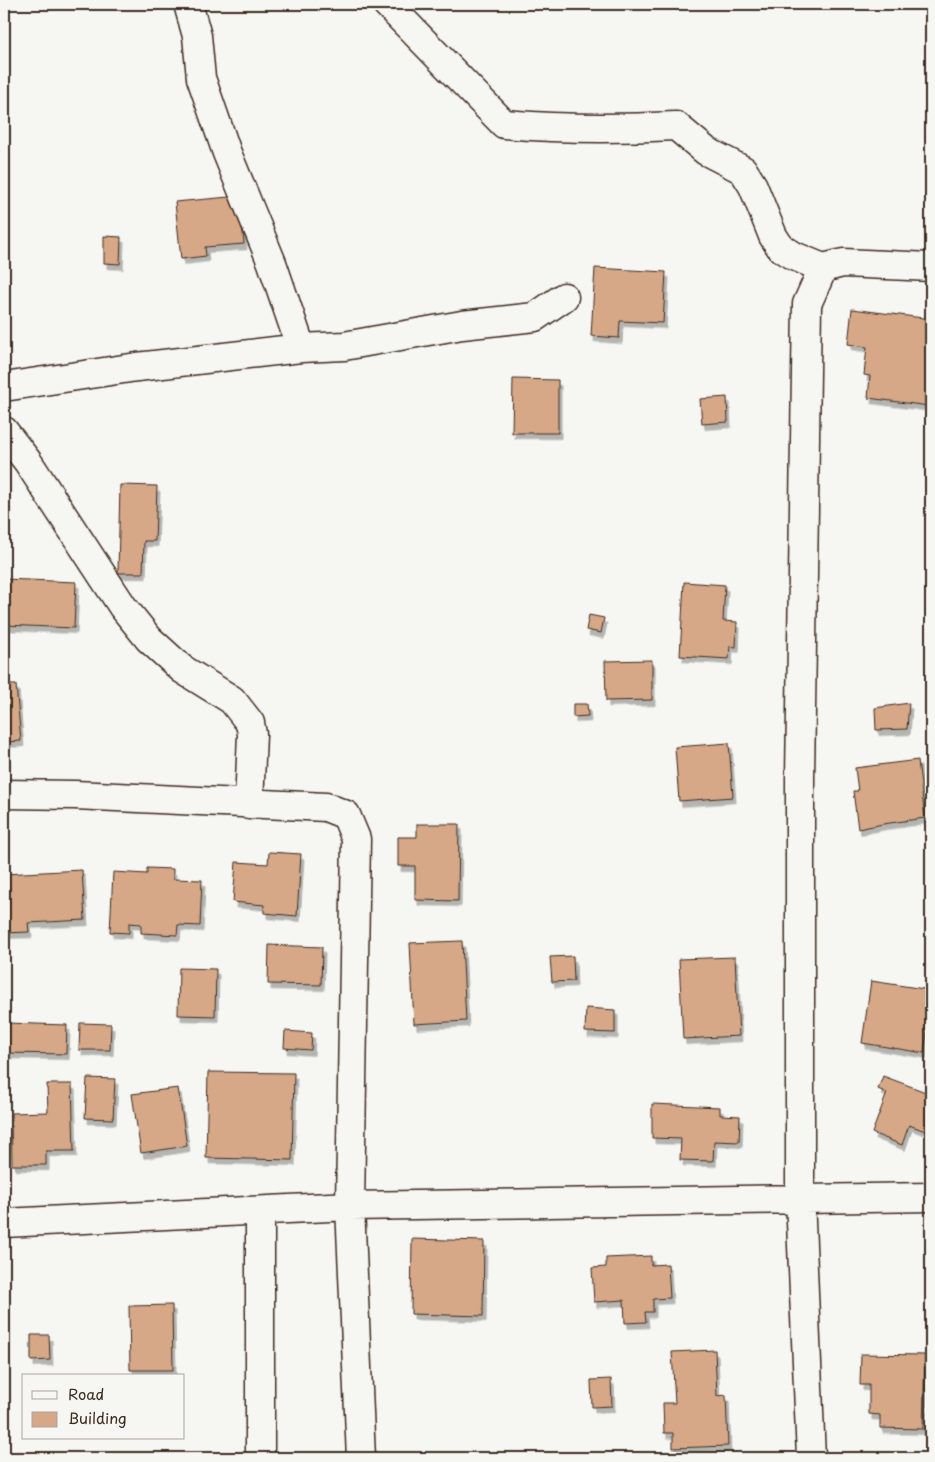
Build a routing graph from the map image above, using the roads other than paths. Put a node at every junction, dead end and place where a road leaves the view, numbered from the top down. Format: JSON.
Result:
{"nodes":[{"id":1,"x":188,"y":4,"type":"edge"},
{"id":2,"x":387,"y":4,"type":"edge"},
{"id":3,"x":931,"y":267,"type":"edge"},
{"id":4,"x":823,"y":268,"type":"junction"},
{"id":5,"x":564,"y":297,"type":"dead end"},
{"id":6,"x":301,"y":348,"type":"junction"},
{"id":7,"x":4,"y":386,"type":"edge"},
{"id":8,"x":4,"y":431,"type":"edge"},
{"id":9,"x":4,"y":794,"type":"edge"},
{"id":10,"x":249,"y":805,"type":"junction"},
{"id":11,"x":931,"y":1197,"type":"edge"},
{"id":12,"x":800,"y":1198,"type":"junction"},
{"id":13,"x":350,"y":1206,"type":"junction"},
{"id":14,"x":260,"y":1212,"type":"junction"},
{"id":15,"x":4,"y":1224,"type":"edge"},
{"id":16,"x":260,"y":1458,"type":"edge"},
{"id":17,"x":361,"y":1458,"type":"edge"},
{"id":18,"x":810,"y":1458,"type":"edge"}],
"edges":[{"from":1,"to":6,"type":"street"},
{"from":2,"to":4,"type":"street"},
{"from":3,"to":4,"type":"street"},
{"from":4,"to":12,"type":"street"},
{"from":5,"to":6,"type":"street"},
{"from":6,"to":7,"type":"street"},
{"from":8,"to":10,"type":"street"},
{"from":9,"to":10,"type":"street"},
{"from":10,"to":13,"type":"street"},
{"from":11,"to":12,"type":"street"},
{"from":12,"to":13,"type":"street"},
{"from":12,"to":18,"type":"street"},
{"from":13,"to":14,"type":"street"},
{"from":13,"to":17,"type":"street"},
{"from":14,"to":15,"type":"street"},
{"from":14,"to":16,"type":"street"}]}
